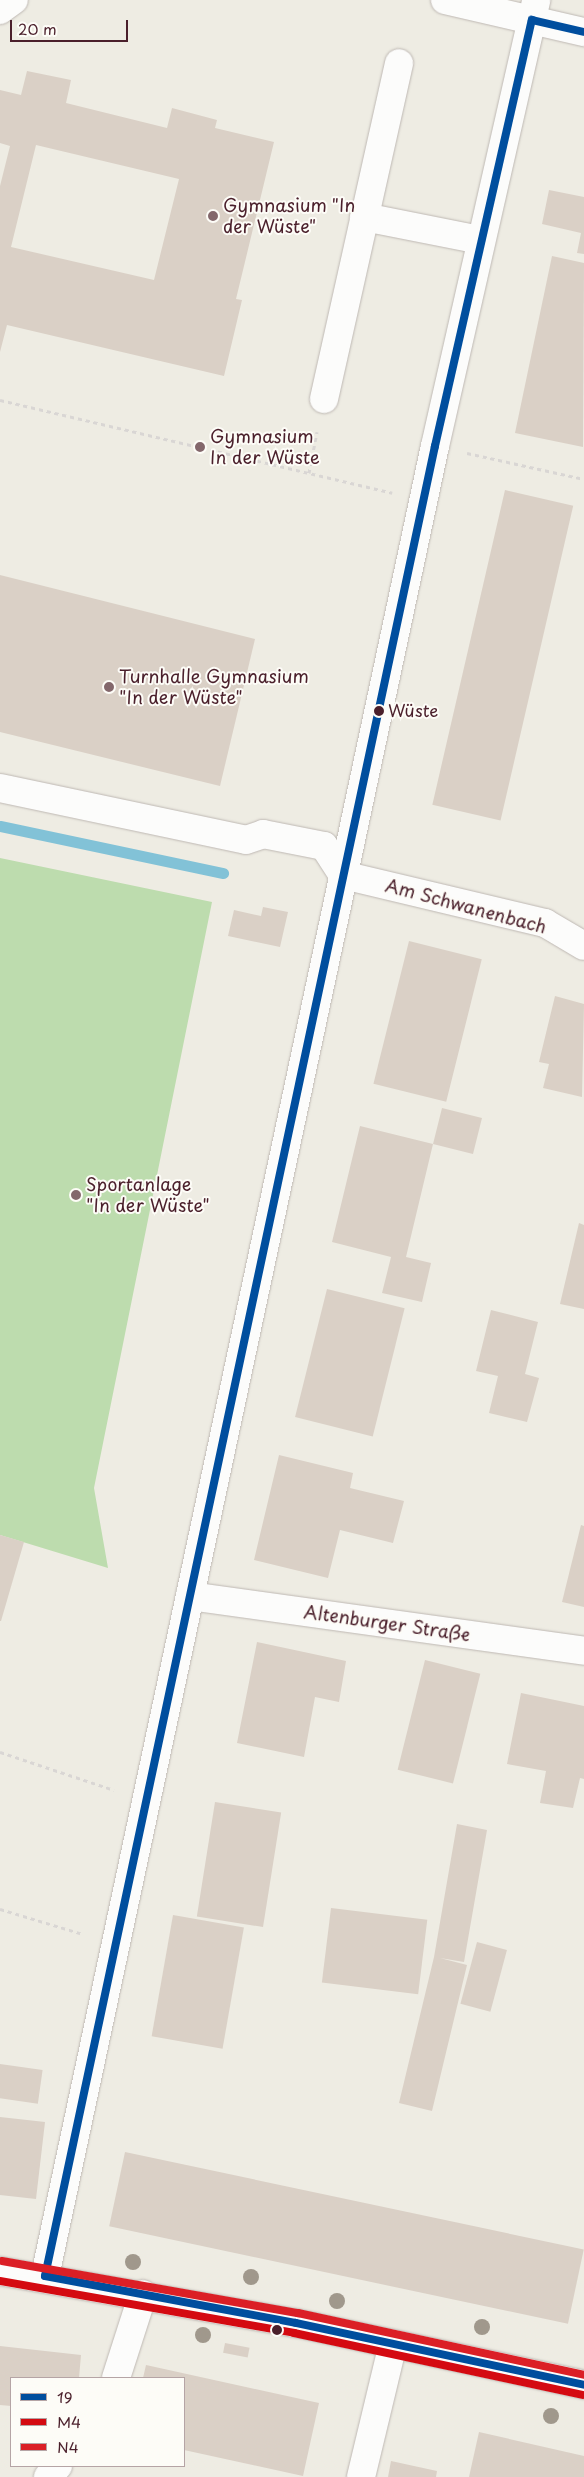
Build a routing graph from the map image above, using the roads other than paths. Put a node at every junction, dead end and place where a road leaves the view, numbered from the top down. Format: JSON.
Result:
{"nodes":[{"id":1,"x":14,"y":0,"type":"edge"},
{"id":2,"x":445,"y":0,"type":"edge"},
{"id":3,"x":0,"y":10,"type":"edge"},
{"id":4,"x":534,"y":10,"type":"edge"},
{"id":5,"x":584,"y":32,"type":"edge"},
{"id":6,"x":399,"y":63,"type":"dead end"},
{"id":7,"x":364,"y":217,"type":"junction"},
{"id":8,"x":480,"y":240,"type":"junction"},
{"id":9,"x":324,"y":399,"type":"road end"},
{"id":10,"x":0,"y":788,"type":"edge"},
{"id":11,"x":343,"y":875,"type":"junction"},
{"id":12,"x":584,"y":946,"type":"edge"},
{"id":13,"x":190,"y":1596,"type":"junction"},
{"id":14,"x":584,"y":1651,"type":"edge"},
{"id":15,"x":0,"y":2271,"type":"edge"},
{"id":16,"x":44,"y":2276,"type":"junction"},
{"id":17,"x":143,"y":2294,"type":"junction"},
{"id":18,"x":393,"y":2344,"type":"junction"},
{"id":19,"x":116,"y":2377,"type":"edge"},
{"id":20,"x":584,"y":2385,"type":"edge"},
{"id":21,"x":57,"y":2467,"type":"edge"},
{"id":22,"x":48,"y":2477,"type":"edge"},
{"id":23,"x":362,"y":2477,"type":"edge"}],
"edges":[{"from":1,"to":3,"type":"street"},
{"from":2,"to":4,"type":"street"},
{"from":4,"to":5,"type":"street"},
{"from":4,"to":8,"type":"street"},
{"from":6,"to":7,"type":"street"},
{"from":7,"to":8,"type":"street"},
{"from":7,"to":9,"type":"street"},
{"from":8,"to":11,"type":"street"},
{"from":10,"to":11,"type":"street"},
{"from":11,"to":12,"type":"street","name":"Am Schwanenbach"},
{"from":11,"to":13,"type":"street"},
{"from":13,"to":14,"type":"street","name":"Altenburger Straße"},
{"from":13,"to":16,"type":"street"},
{"from":15,"to":16,"type":"street"},
{"from":16,"to":17,"type":"street"},
{"from":17,"to":18,"type":"street"},
{"from":17,"to":19,"type":"street"},
{"from":18,"to":20,"type":"street"},
{"from":18,"to":23,"type":"street"},
{"from":21,"to":22,"type":"street"}]}
